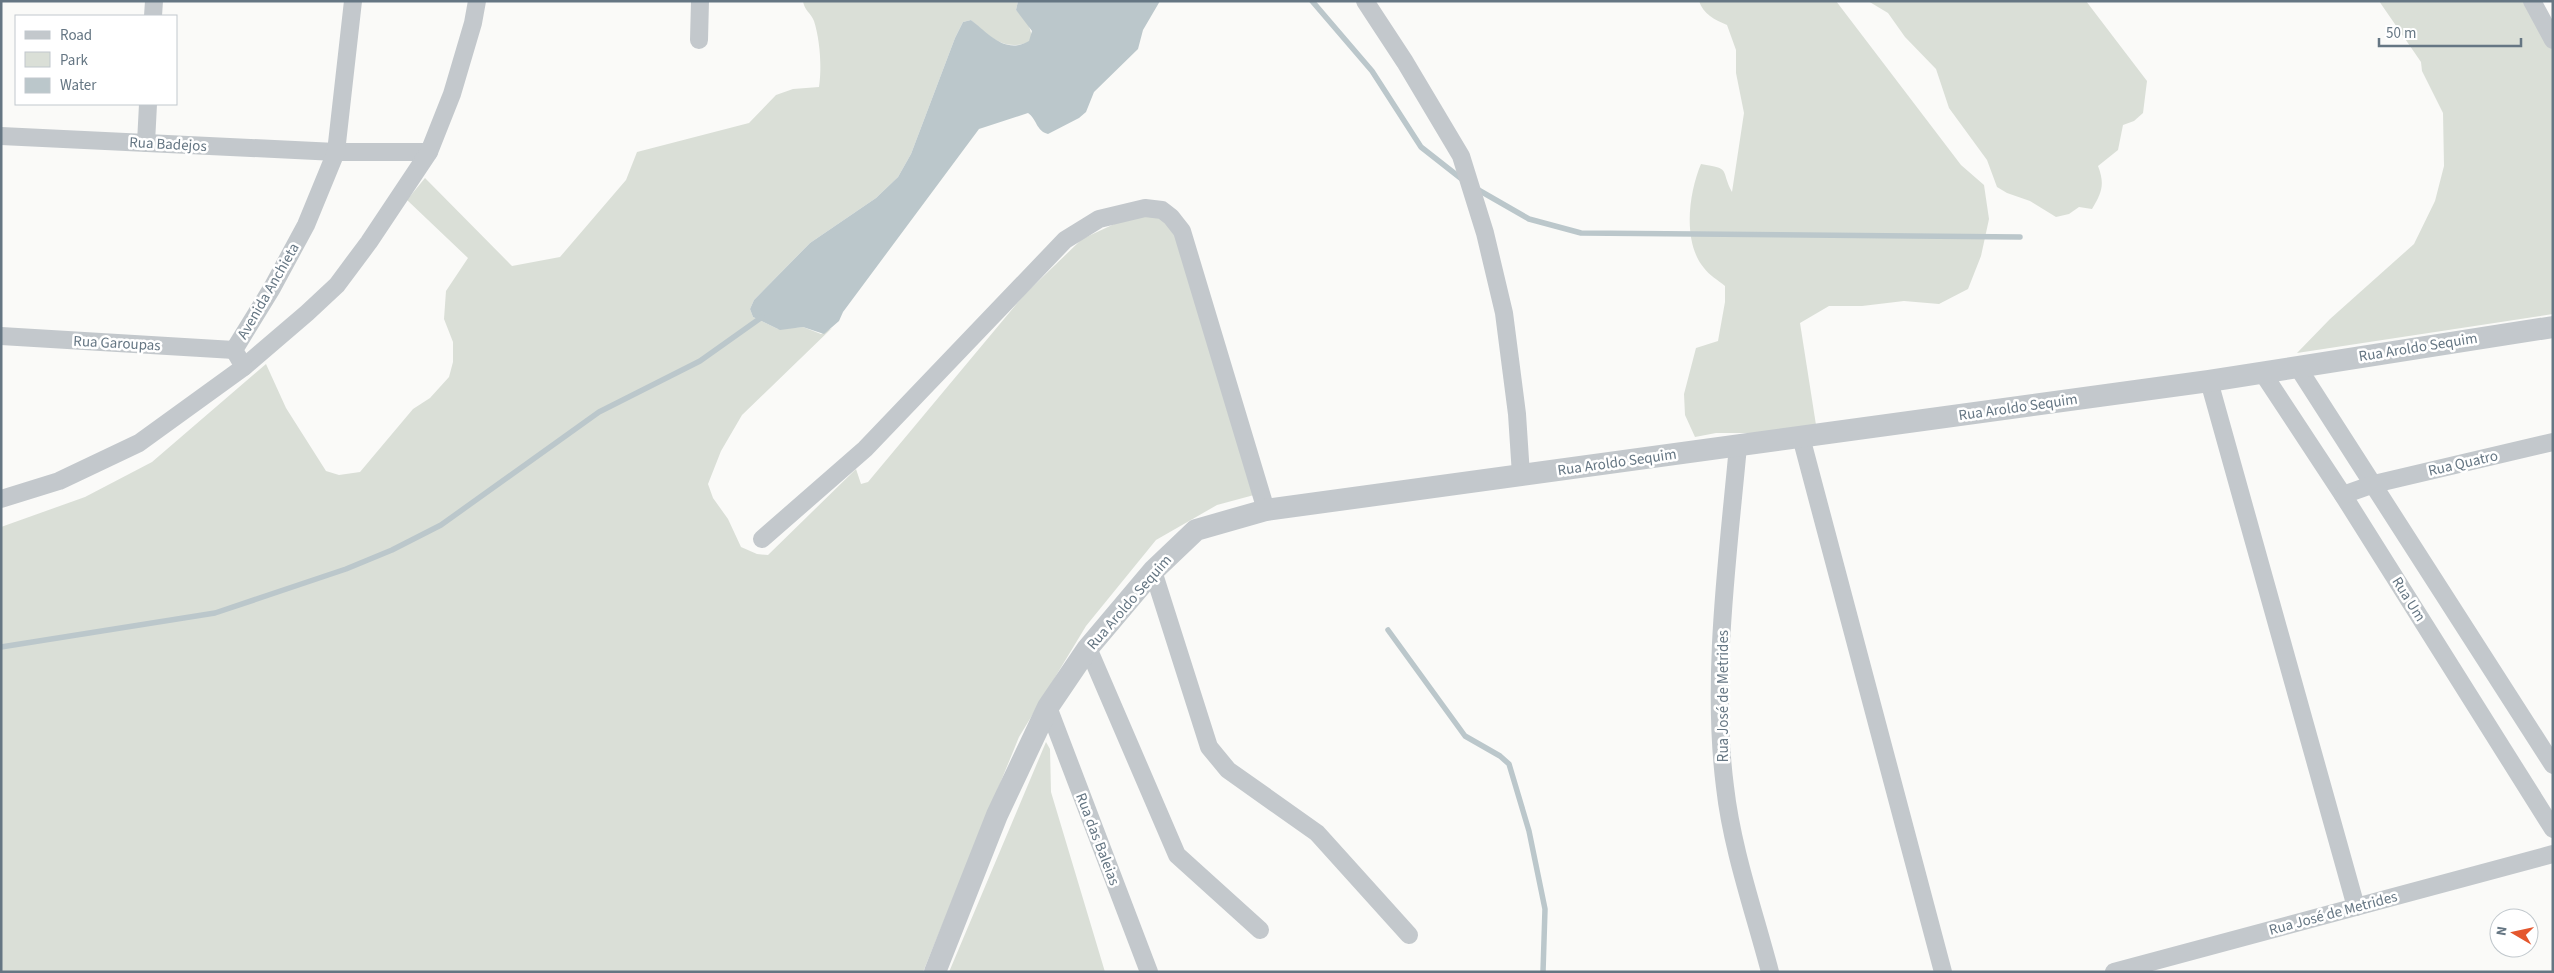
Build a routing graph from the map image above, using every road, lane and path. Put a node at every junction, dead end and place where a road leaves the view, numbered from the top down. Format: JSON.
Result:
{"nodes":[{"id":1,"x":154,"y":1,"type":"edge"},
{"id":2,"x":353,"y":1,"type":"edge"},
{"id":3,"x":477,"y":1,"type":"edge"},
{"id":4,"x":700,"y":1,"type":"edge"},
{"id":5,"x":1365,"y":1,"type":"edge"},
{"id":6,"x":2532,"y":1,"type":"edge"},
{"id":7,"x":153,"y":15,"type":"edge"},
{"id":8,"x":699,"y":40,"type":"dead end"},
{"id":9,"x":2553,"y":40,"type":"edge"},
{"id":10,"x":148,"y":105,"type":"edge"},
{"id":11,"x":1,"y":136,"type":"edge"},
{"id":12,"x":146,"y":143,"type":"junction"},
{"id":13,"x":336,"y":152,"type":"junction"},
{"id":14,"x":429,"y":152,"type":"junction"},
{"id":15,"x":2553,"y":327,"type":"edge"},
{"id":16,"x":1,"y":336,"type":"edge"},
{"id":17,"x":234,"y":350,"type":"junction"},
{"id":18,"x":2297,"y":366,"type":"junction"},
{"id":19,"x":244,"y":367,"type":"junction"},
{"id":20,"x":2262,"y":372,"type":"junction"},
{"id":21,"x":2209,"y":381,"type":"junction"},
{"id":22,"x":1801,"y":437,"type":"junction"},
{"id":23,"x":2553,"y":442,"type":"edge"},
{"id":24,"x":1738,"y":446,"type":"junction"},
{"id":25,"x":1521,"y":475,"type":"junction"},
{"id":26,"x":2374,"y":484,"type":"junction"},
{"id":27,"x":2343,"y":495,"type":"junction"},
{"id":28,"x":1,"y":499,"type":"edge"},
{"id":29,"x":1266,"y":510,"type":"junction"},
{"id":30,"x":762,"y":539,"type":"dead end"},
{"id":31,"x":1153,"y":571,"type":"junction"},
{"id":32,"x":1088,"y":648,"type":"junction"},
{"id":33,"x":1048,"y":707,"type":"junction"},
{"id":34,"x":2553,"y":765,"type":"edge"},
{"id":35,"x":2553,"y":829,"type":"edge"},
{"id":36,"x":2553,"y":854,"type":"edge"},
{"id":37,"x":2356,"y":907,"type":"junction"},
{"id":38,"x":1260,"y":930,"type":"dead end"},
{"id":39,"x":1409,"y":935,"type":"dead end"},
{"id":40,"x":935,"y":972,"type":"edge"},
{"id":41,"x":1149,"y":972,"type":"edge"},
{"id":42,"x":1770,"y":972,"type":"edge"},
{"id":43,"x":1943,"y":972,"type":"edge"},
{"id":44,"x":2114,"y":972,"type":"edge"}],
"edges":[{"from":1,"to":7,"type":"street"},
{"from":2,"to":13,"type":"street","name":"Avenida Anchieta"},
{"from":3,"to":14,"type":"street"},
{"from":4,"to":8,"type":"street"},
{"from":5,"to":25,"type":"street"},
{"from":6,"to":9,"type":"street"},
{"from":10,"to":12,"type":"street"},
{"from":11,"to":12,"type":"street","name":"Rua Badejos"},
{"from":12,"to":13,"type":"street","name":"Rua Badejos"},
{"from":13,"to":14,"type":"street","name":"Rua Badejos"},
{"from":13,"to":17,"type":"street","name":"Avenida Anchieta"},
{"from":14,"to":19,"type":"street"},
{"from":15,"to":18,"type":"street","name":"Rua Aroldo Sequim"},
{"from":16,"to":17,"type":"street","name":"Rua Garoupas"},
{"from":17,"to":19,"type":"street","name":"Avenida Anchieta"},
{"from":18,"to":20,"type":"street","name":"Rua Aroldo Sequim"},
{"from":18,"to":26,"type":"street"},
{"from":19,"to":28,"type":"street"},
{"from":20,"to":21,"type":"street","name":"Rua Aroldo Sequim"},
{"from":20,"to":27,"type":"street","name":"Rua Um"},
{"from":21,"to":22,"type":"street","name":"Rua Aroldo Sequim"},
{"from":21,"to":37,"type":"street"},
{"from":22,"to":24,"type":"street","name":"Rua Aroldo Sequim"},
{"from":22,"to":43,"type":"street"},
{"from":23,"to":26,"type":"street","name":"Rua Quatro"},
{"from":24,"to":25,"type":"street","name":"Rua Aroldo Sequim"},
{"from":24,"to":42,"type":"street","name":"Rua José de Metrides"},
{"from":25,"to":29,"type":"street","name":"Rua Aroldo Sequim"},
{"from":26,"to":27,"type":"street","name":"Rua Quatro"},
{"from":26,"to":34,"type":"street"},
{"from":27,"to":35,"type":"street","name":"Rua Um"},
{"from":29,"to":30,"type":"street"},
{"from":29,"to":31,"type":"street","name":"Rua Aroldo Sequim"},
{"from":31,"to":32,"type":"street","name":"Rua Aroldo Sequim"},
{"from":31,"to":39,"type":"street"},
{"from":32,"to":33,"type":"street","name":"Rua Aroldo Sequim"},
{"from":32,"to":38,"type":"street"},
{"from":33,"to":40,"type":"street","name":"Rua Aroldo Sequim"},
{"from":33,"to":41,"type":"street","name":"Rua das Baleias"},
{"from":36,"to":37,"type":"street","name":"Rua José de Metrides"},
{"from":37,"to":44,"type":"street","name":"Rua José de Metrides"}]}
